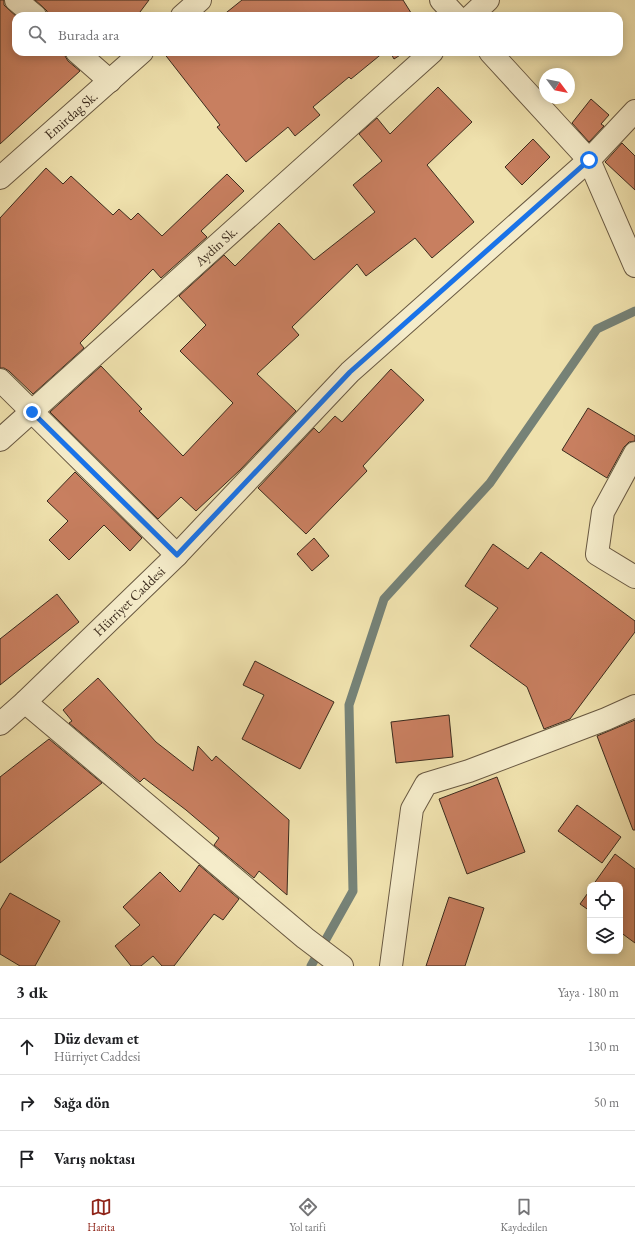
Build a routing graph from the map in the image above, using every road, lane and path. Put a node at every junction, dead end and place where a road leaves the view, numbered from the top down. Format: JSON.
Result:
{"nodes":[{"id":1,"x":16,"y":0,"type":"edge"},
{"id":2,"x":200,"y":0,"type":"edge"},
{"id":3,"x":441,"y":0,"type":"edge"},
{"id":4,"x":488,"y":0,"type":"edge"},
{"id":5,"x":30,"y":12,"type":"edge"},
{"id":6,"x":186,"y":12,"type":"edge"},
{"id":7,"x":452,"y":12,"type":"edge"},
{"id":8,"x":475,"y":12,"type":"edge"},
{"id":9,"x":82,"y":56,"type":"edge"},
{"id":10,"x":138,"y":56,"type":"edge"},
{"id":11,"x":428,"y":56,"type":"edge"},
{"id":12,"x":494,"y":56,"type":"edge"},
{"id":13,"x":110,"y":81,"type":"junction"},
{"id":14,"x":635,"y":111,"type":"edge"},
{"id":15,"x":589,"y":160,"type":"junction"},
{"id":16,"x":0,"y":178,"type":"edge"},
{"id":17,"x":635,"y":266,"type":"edge"},
{"id":18,"x":0,"y":380,"type":"edge"},
{"id":19,"x":32,"y":412,"type":"junction"},
{"id":20,"x":0,"y":440,"type":"edge"},
{"id":21,"x":635,"y":453,"type":"edge"},
{"id":22,"x":177,"y":555,"type":"junction"},
{"id":23,"x":635,"y":577,"type":"edge"},
{"id":24,"x":25,"y":702,"type":"junction"},
{"id":25,"x":635,"y":706,"type":"edge"},
{"id":26,"x":0,"y":724,"type":"edge"},
{"id":27,"x":342,"y":966,"type":"edge"},
{"id":28,"x":391,"y":966,"type":"edge"}],
"edges":[{"from":1,"to":5,"type":"street"},
{"from":2,"to":6,"type":"street"},
{"from":3,"to":7,"type":"street"},
{"from":4,"to":8,"type":"street"},
{"from":9,"to":13,"type":"street"},
{"from":10,"to":13,"type":"street","name":"Emirdag Sk."},
{"from":11,"to":19,"type":"street","name":"Aydin Sk."},
{"from":12,"to":15,"type":"street"},
{"from":13,"to":16,"type":"street","name":"Emirdag Sk."},
{"from":14,"to":15,"type":"street","name":"Hürriyet Caddesi"},
{"from":15,"to":17,"type":"street"},
{"from":15,"to":22,"type":"street","name":"Hürriyet Caddesi"},
{"from":18,"to":19,"type":"street"},
{"from":19,"to":20,"type":"street","name":"Aydin Sk."},
{"from":19,"to":22,"type":"street"},
{"from":21,"to":23,"type":"street"},
{"from":22,"to":24,"type":"street","name":"Hürriyet Caddesi"},
{"from":24,"to":26,"type":"street","name":"Hürriyet Caddesi"},
{"from":24,"to":27,"type":"street"},
{"from":25,"to":28,"type":"street"}]}
